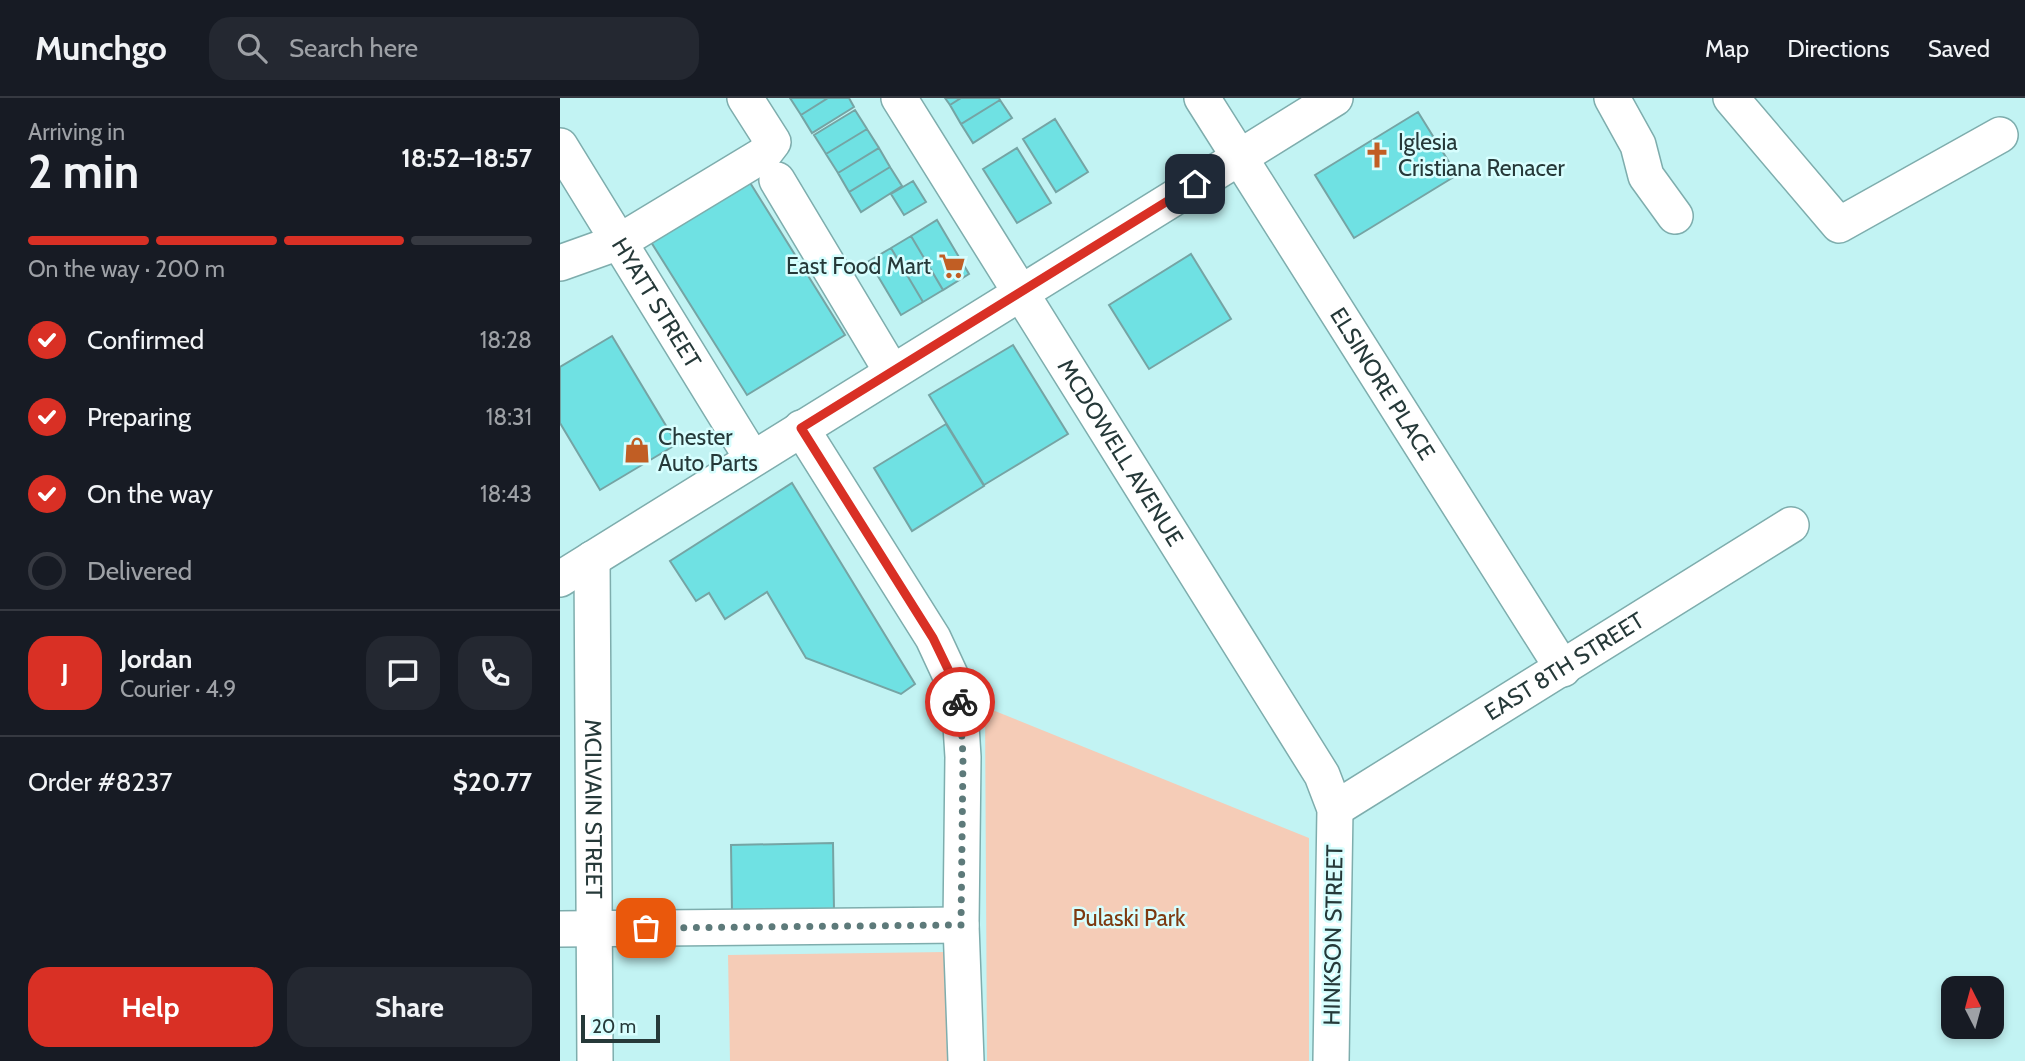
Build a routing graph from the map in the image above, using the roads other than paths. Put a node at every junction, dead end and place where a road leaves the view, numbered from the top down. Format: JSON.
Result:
{"nodes":[{"id":1,"x":745,"y":98,"type":"edge"},
{"id":2,"x":899,"y":98,"type":"edge"},
{"id":3,"x":1202,"y":98,"type":"edge"},
{"id":4,"x":1335,"y":98,"type":"edge"},
{"id":5,"x":1612,"y":98,"type":"edge"},
{"id":6,"x":1731,"y":98,"type":"edge"},
{"id":7,"x":2000,"y":135,"type":"dead end"},
{"id":8,"x":560,"y":146,"type":"edge"},
{"id":9,"x":1239,"y":157,"type":"junction"},
{"id":10,"x":777,"y":180,"type":"dead end"},
{"id":11,"x":1675,"y":216,"type":"dead end"},
{"id":12,"x":619,"y":242,"type":"junction"},
{"id":13,"x":560,"y":263,"type":"edge"},
{"id":14,"x":1020,"y":293,"type":"junction"},
{"id":15,"x":892,"y":372,"type":"junction"},
{"id":16,"x":801,"y":428,"type":"junction"},
{"id":17,"x":752,"y":458,"type":"junction"},
{"id":18,"x":1791,"y":524,"type":"dead end"},
{"id":19,"x":592,"y":559,"type":"junction"},
{"id":20,"x":560,"y":579,"type":"edge"},
{"id":21,"x":1563,"y":669,"type":"junction"},
{"id":22,"x":1335,"y":809,"type":"junction"},
{"id":23,"x":961,"y":925,"type":"junction"},
{"id":24,"x":577,"y":929,"type":"edge"},
{"id":25,"x":595,"y":1061,"type":"edge"},
{"id":26,"x":966,"y":1061,"type":"edge"},
{"id":27,"x":1331,"y":1061,"type":"edge"}],
"edges":[{"from":1,"to":12,"type":"street"},
{"from":2,"to":14,"type":"street","name":"MCDOWELL AVENUE"},
{"from":3,"to":9,"type":"street","name":"ELSINORE PLACE"},
{"from":4,"to":9,"type":"street"},
{"from":5,"to":11,"type":"street"},
{"from":6,"to":7,"type":"street"},
{"from":8,"to":12,"type":"street","name":"HYATT STREET"},
{"from":9,"to":14,"type":"street"},
{"from":9,"to":21,"type":"street","name":"ELSINORE PLACE"},
{"from":10,"to":15,"type":"street"},
{"from":12,"to":13,"type":"street"},
{"from":12,"to":17,"type":"street","name":"HYATT STREET"},
{"from":14,"to":15,"type":"street"},
{"from":14,"to":22,"type":"street","name":"MCDOWELL AVENUE"},
{"from":15,"to":16,"type":"street"},
{"from":16,"to":17,"type":"street"},
{"from":16,"to":23,"type":"street"},
{"from":17,"to":19,"type":"street"},
{"from":18,"to":21,"type":"street","name":"EAST 8TH STREET"},
{"from":19,"to":20,"type":"street"},
{"from":19,"to":24,"type":"street","name":"MCILVAIN STREET"},
{"from":21,"to":22,"type":"street","name":"EAST 8TH STREET"},
{"from":22,"to":27,"type":"street","name":"HINKSON STREET"},
{"from":23,"to":24,"type":"street"},
{"from":23,"to":26,"type":"street"},
{"from":24,"to":25,"type":"street","name":"MCILVAIN STREET"}]}
